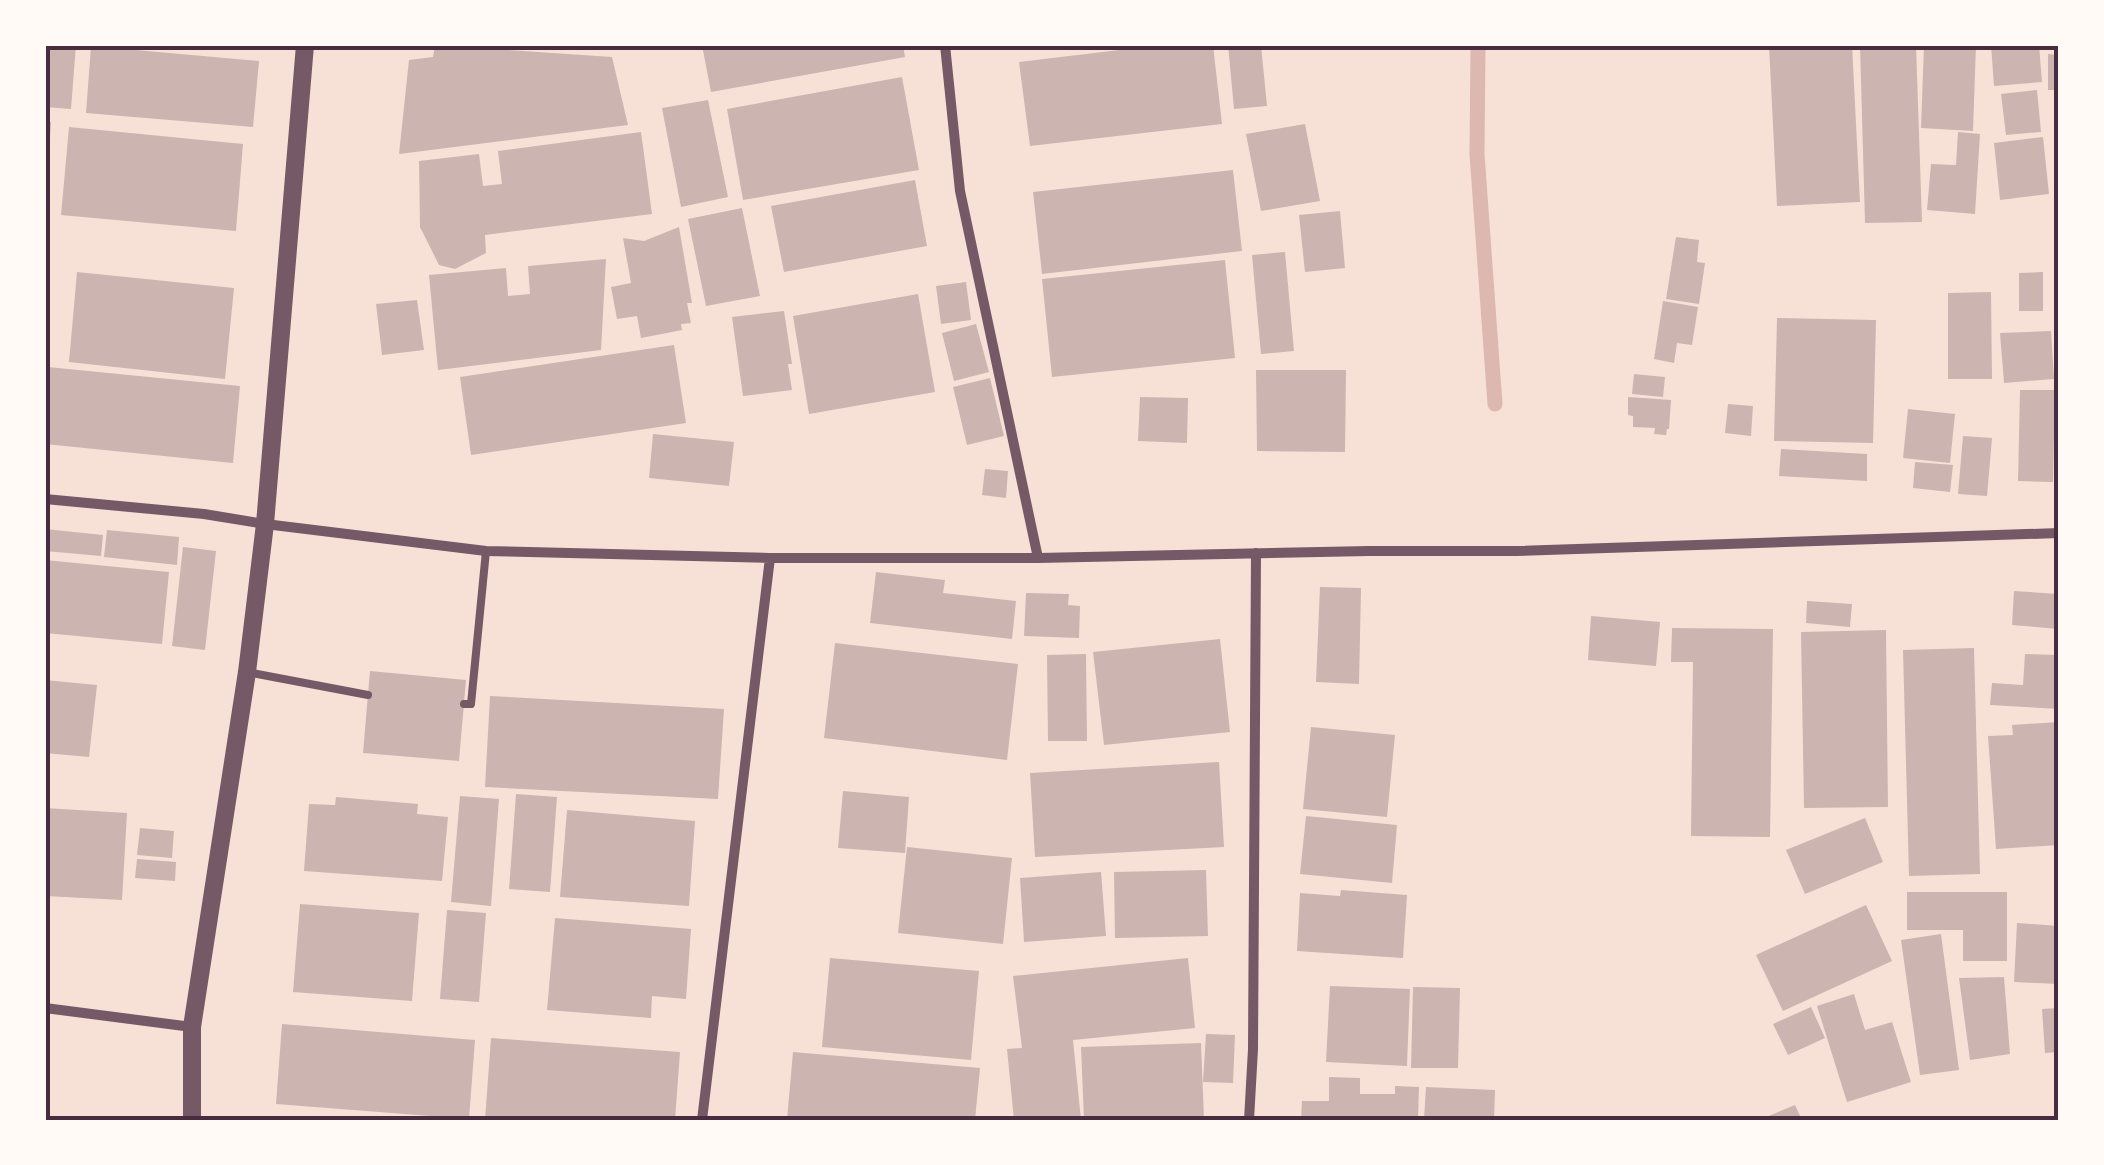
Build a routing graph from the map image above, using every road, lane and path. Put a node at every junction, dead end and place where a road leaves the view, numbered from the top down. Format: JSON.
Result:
{"nodes":[{"id":1,"x":305,"y":45,"type":"edge"},
{"id":2,"x":945,"y":45,"type":"edge"},
{"id":3,"x":45,"y":499,"type":"edge"},
{"id":4,"x":265,"y":524,"type":"junction"},
{"id":5,"x":2059,"y":533,"type":"edge"},
{"id":6,"x":486,"y":551,"type":"junction"},
{"id":7,"x":1256,"y":553,"type":"junction"},
{"id":8,"x":770,"y":558,"type":"junction"},
{"id":9,"x":1038,"y":558,"type":"junction"},
{"id":10,"x":247,"y":672,"type":"junction"},
{"id":11,"x":368,"y":694,"type":"dead end"},
{"id":12,"x":464,"y":704,"type":"dead end"},
{"id":13,"x":45,"y":1008,"type":"edge"},
{"id":14,"x":192,"y":1027,"type":"junction"},
{"id":15,"x":192,"y":1120,"type":"edge"},
{"id":16,"x":702,"y":1120,"type":"edge"},
{"id":17,"x":1249,"y":1120,"type":"edge"}],
"edges":[{"from":1,"to":4,"type":"street"},
{"from":2,"to":9,"type":"street"},
{"from":3,"to":4,"type":"street"},
{"from":4,"to":6,"type":"street"},
{"from":4,"to":10,"type":"street"},
{"from":5,"to":7,"type":"street"},
{"from":6,"to":8,"type":"street"},
{"from":6,"to":12,"type":"lane"},
{"from":7,"to":9,"type":"street"},
{"from":7,"to":17,"type":"street"},
{"from":8,"to":9,"type":"street"},
{"from":8,"to":16,"type":"street"},
{"from":10,"to":11,"type":"lane"},
{"from":10,"to":14,"type":"street"},
{"from":13,"to":14,"type":"street"},
{"from":14,"to":15,"type":"street"}]}
